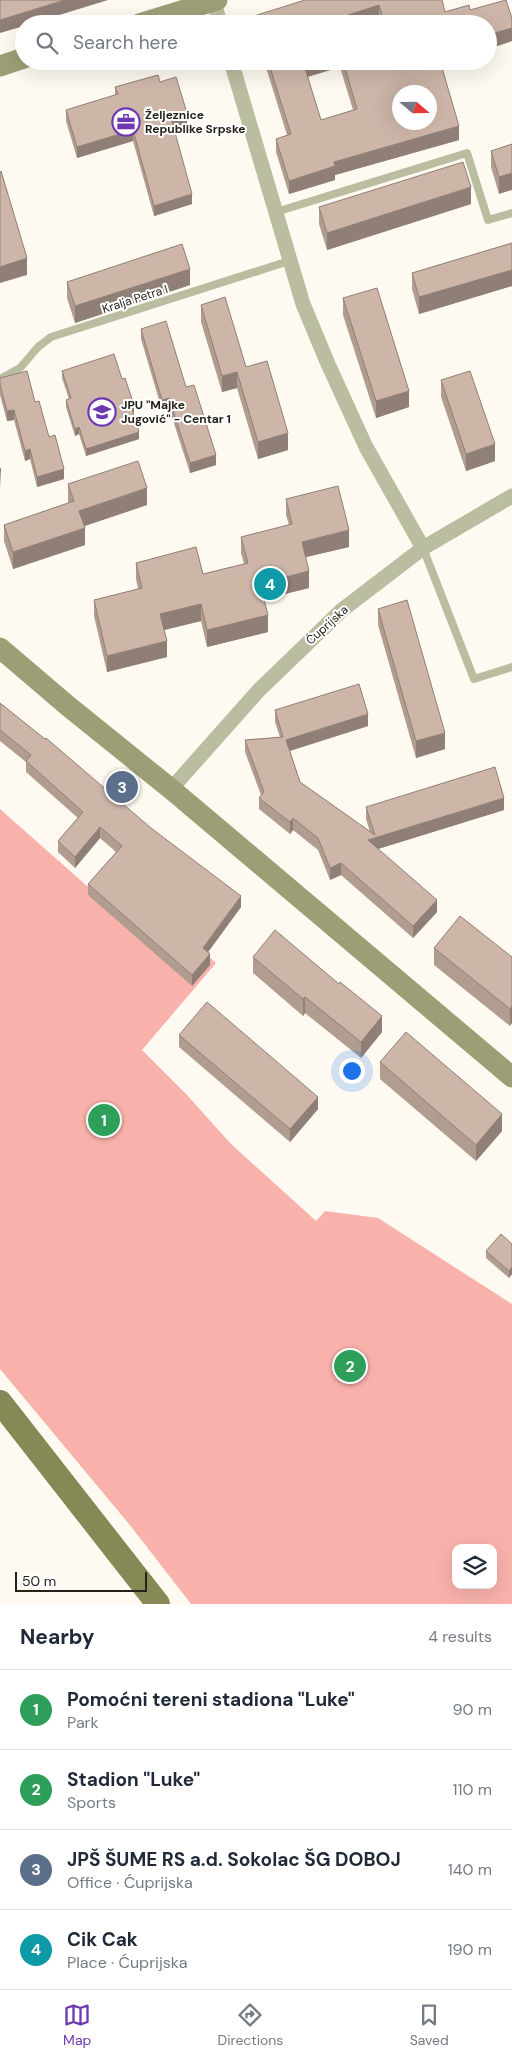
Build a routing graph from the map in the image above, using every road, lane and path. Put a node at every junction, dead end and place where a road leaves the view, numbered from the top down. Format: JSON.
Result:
{"nodes":[{"id":1,"x":216,"y":1,"type":"edge"},
{"id":2,"x":169,"y":15,"type":"edge"},
{"id":3,"x":218,"y":15,"type":"edge"},
{"id":4,"x":15,"y":61,"type":"edge"},
{"id":5,"x":0,"y":66,"type":"edge"},
{"id":6,"x":235,"y":70,"type":"edge"},
{"id":7,"x":276,"y":212,"type":"junction"},
{"id":8,"x":512,"y":213,"type":"edge"},
{"id":9,"x":290,"y":261,"type":"junction"},
{"id":10,"x":0,"y":379,"type":"edge"},
{"id":11,"x":512,"y":496,"type":"edge"},
{"id":12,"x":424,"y":548,"type":"junction"},
{"id":13,"x":0,"y":648,"type":"edge"},
{"id":14,"x":512,"y":667,"type":"edge"},
{"id":15,"x":171,"y":789,"type":"junction"},
{"id":16,"x":512,"y":1077,"type":"edge"},
{"id":17,"x":0,"y":1402,"type":"edge"},
{"id":18,"x":158,"y":1604,"type":"edge"}],
"edges":[{"from":1,"to":2,"type":"street"},
{"from":1,"to":3,"type":"street"},
{"from":4,"to":5,"type":"street"},
{"from":6,"to":7,"type":"street"},
{"from":7,"to":8,"type":"lane"},
{"from":7,"to":9,"type":"street"},
{"from":9,"to":10,"type":"lane","name":"Kralja Petra I"},
{"from":9,"to":12,"type":"street"},
{"from":11,"to":12,"type":"street","name":"Ćuprijska"},
{"from":12,"to":14,"type":"lane"},
{"from":12,"to":15,"type":"street","name":"Ćuprijska"},
{"from":13,"to":15,"type":"street"},
{"from":15,"to":16,"type":"street"},
{"from":17,"to":18,"type":"main road"}]}
